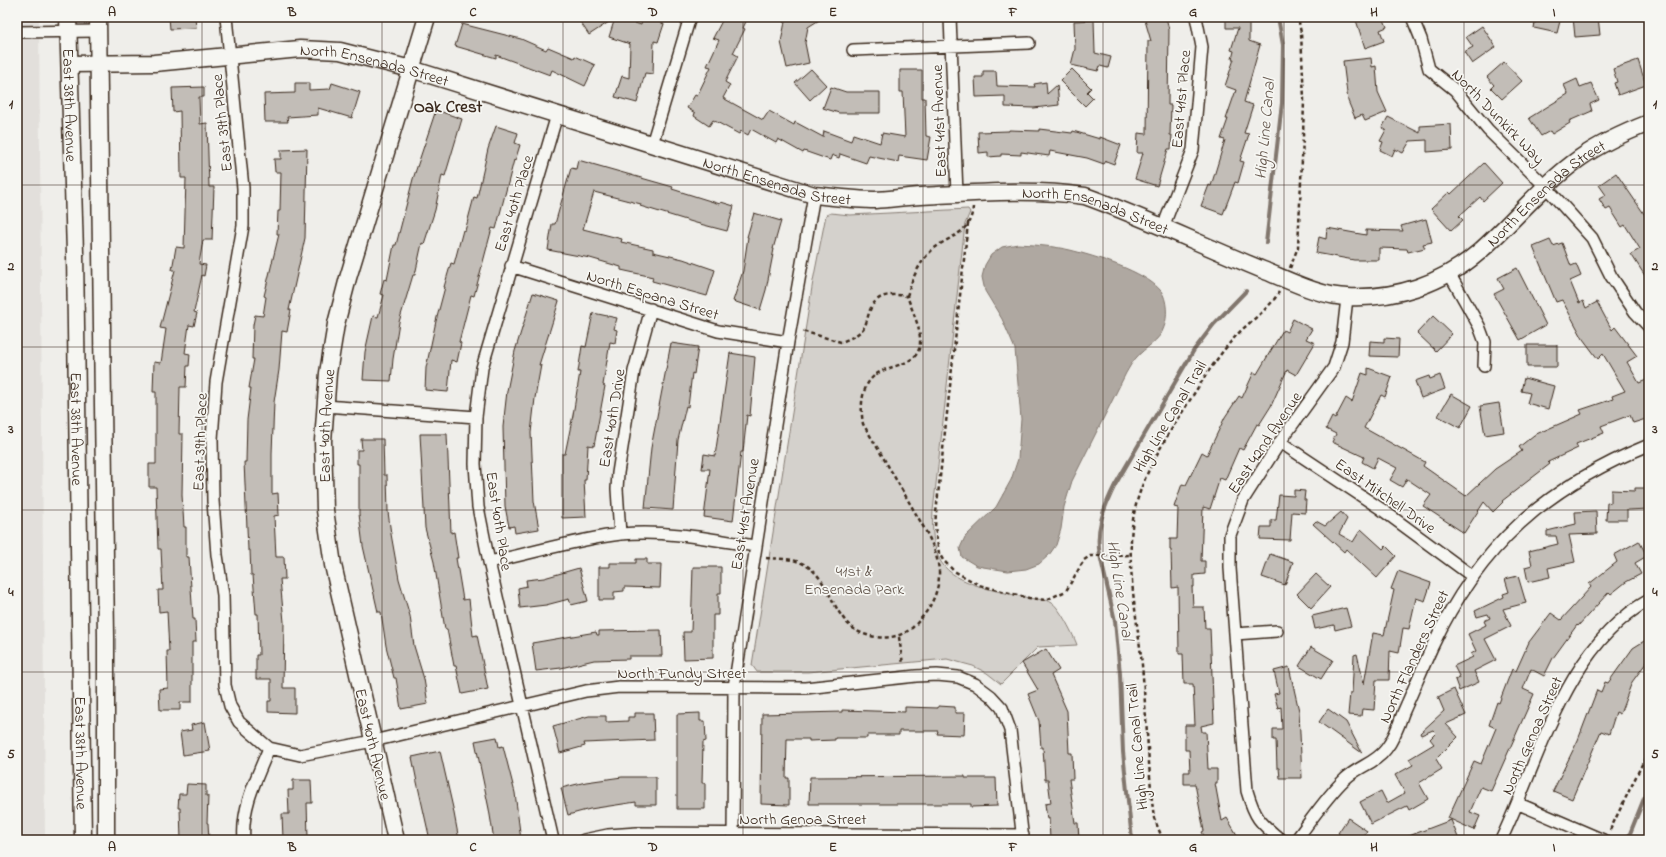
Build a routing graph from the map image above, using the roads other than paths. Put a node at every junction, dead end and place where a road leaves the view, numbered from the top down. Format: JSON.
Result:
{"nodes":[{"id":1,"x":226,"y":17,"type":"edge"},
{"id":2,"x":427,"y":17,"type":"edge"},
{"id":3,"x":690,"y":17,"type":"edge"},
{"id":4,"x":950,"y":17,"type":"edge"},
{"id":5,"x":1196,"y":17,"type":"edge"},
{"id":6,"x":1412,"y":17,"type":"edge"},
{"id":7,"x":69,"y":24,"type":"edge"},
{"id":8,"x":98,"y":24,"type":"edge"},
{"id":9,"x":17,"y":32,"type":"edge"},
{"id":10,"x":1029,"y":43,"type":"dead end"},
{"id":11,"x":951,"y":46,"type":"junction"},
{"id":12,"x":853,"y":50,"type":"dead end"},
{"id":13,"x":231,"y":57,"type":"junction"},
{"id":14,"x":70,"y":64,"type":"junction"},
{"id":15,"x":98,"y":64,"type":"junction"},
{"id":16,"x":411,"y":69,"type":"junction"},
{"id":17,"x":557,"y":115,"type":"junction"},
{"id":18,"x":1649,"y":124,"type":"edge"},
{"id":19,"x":652,"y":144,"type":"junction"},
{"id":20,"x":1546,"y":187,"type":"junction"},
{"id":21,"x":957,"y":194,"type":"junction"},
{"id":22,"x":814,"y":195,"type":"junction"},
{"id":23,"x":1163,"y":227,"type":"junction"},
{"id":24,"x":511,"y":266,"type":"junction"},
{"id":25,"x":1449,"y":274,"type":"junction"},
{"id":26,"x":1347,"y":298,"type":"junction"},
{"id":27,"x":651,"y":309,"type":"junction"},
{"id":28,"x":1649,"y":328,"type":"edge"},
{"id":29,"x":788,"y":342,"type":"junction"},
{"id":30,"x":1484,"y":366,"type":"dead end"},
{"id":31,"x":324,"y":406,"type":"junction"},
{"id":32,"x":476,"y":417,"type":"junction"},
{"id":33,"x":1280,"y":442,"type":"junction"},
{"id":34,"x":1649,"y":445,"type":"edge"},
{"id":35,"x":620,"y":534,"type":"junction"},
{"id":36,"x":755,"y":546,"type":"junction"},
{"id":37,"x":489,"y":562,"type":"junction"},
{"id":38,"x":1472,"y":576,"type":"junction"},
{"id":39,"x":1649,"y":600,"type":"edge"},
{"id":40,"x":1277,"y":631,"type":"dead end"},
{"id":41,"x":1235,"y":634,"type":"junction"},
{"id":42,"x":734,"y":687,"type":"junction"},
{"id":43,"x":522,"y":705,"type":"junction"},
{"id":44,"x":373,"y":741,"type":"junction"},
{"id":45,"x":269,"y":748,"type":"junction"},
{"id":46,"x":1519,"y":804,"type":"junction"},
{"id":47,"x":733,"y":837,"type":"edge"},
{"id":48,"x":1023,"y":837,"type":"edge"},
{"id":49,"x":83,"y":840,"type":"edge"},
{"id":50,"x":106,"y":840,"type":"edge"},
{"id":51,"x":244,"y":840,"type":"edge"},
{"id":52,"x":396,"y":840,"type":"edge"},
{"id":53,"x":552,"y":840,"type":"edge"},
{"id":54,"x":584,"y":840,"type":"edge"},
{"id":55,"x":1281,"y":840,"type":"edge"},
{"id":56,"x":1296,"y":840,"type":"edge"},
{"id":57,"x":1501,"y":840,"type":"edge"},
{"id":58,"x":1602,"y":840,"type":"edge"}],
"edges":[{"from":1,"to":13,"type":"street","name":"East 39th Place"},
{"from":2,"to":16,"type":"street","name":"East 40th Avenue"},
{"from":3,"to":19,"type":"street"},
{"from":4,"to":11,"type":"street","name":"East 41st Avenue"},
{"from":5,"to":23,"type":"street","name":"East 41st Place"},
{"from":6,"to":20,"type":"street","name":"North Dunkirk Way"},
{"from":7,"to":8,"type":"street"},
{"from":7,"to":9,"type":"street"},
{"from":7,"to":14,"type":"street","name":"East 38th Avenue"},
{"from":8,"to":15,"type":"street","name":"East 38th Avenue"},
{"from":10,"to":11,"type":"street","name":"East 41st Avenue"},
{"from":11,"to":12,"type":"street","name":"East 41st Avenue"},
{"from":11,"to":21,"type":"street","name":"East 41st Avenue"},
{"from":13,"to":15,"type":"street","name":"North Ensenada Street"},
{"from":13,"to":16,"type":"street","name":"North Ensenada Street"},
{"from":13,"to":45,"type":"street","name":"East 39th Place"},
{"from":14,"to":15,"type":"street","name":"North Ensenada Street"},
{"from":14,"to":49,"type":"street","name":"East 38th Avenue"},
{"from":15,"to":50,"type":"street","name":"East 38th Avenue"},
{"from":16,"to":17,"type":"street","name":"North Ensenada Street"},
{"from":16,"to":31,"type":"street","name":"East 40th Avenue"},
{"from":17,"to":19,"type":"street","name":"North Ensenada Street"},
{"from":17,"to":24,"type":"street","name":"East 40th Place"},
{"from":18,"to":20,"type":"street","name":"North Ensenada Street"},
{"from":19,"to":22,"type":"street","name":"North Ensenada Street"},
{"from":20,"to":25,"type":"street","name":"North Ensenada Street"},
{"from":20,"to":28,"type":"street","name":"North Dunkirk Way"},
{"from":21,"to":22,"type":"street","name":"North Ensenada Street"},
{"from":21,"to":23,"type":"street","name":"North Ensenada Street"},
{"from":22,"to":29,"type":"street","name":"East 41st Avenue"},
{"from":23,"to":26,"type":"street","name":"North Ensenada Street"},
{"from":24,"to":27,"type":"street","name":"North Espana Street"},
{"from":24,"to":32,"type":"street","name":"East 40th Place"},
{"from":25,"to":26,"type":"street","name":"North Ensenada Street"},
{"from":25,"to":30,"type":"street"},
{"from":26,"to":33,"type":"street","name":"East 42nd Avenue"},
{"from":27,"to":29,"type":"street","name":"North Espana Street"},
{"from":27,"to":35,"type":"street","name":"East 40th Drive"},
{"from":29,"to":36,"type":"street","name":"East 41st Avenue"},
{"from":31,"to":32,"type":"street"},
{"from":31,"to":44,"type":"street","name":"East 40th Avenue"},
{"from":32,"to":37,"type":"street","name":"East 40th Place"},
{"from":33,"to":38,"type":"street","name":"East Mitchell Drive"},
{"from":33,"to":41,"type":"street","name":"East 42nd Avenue"},
{"from":34,"to":38,"type":"street","name":"North Flanders Street"},
{"from":35,"to":36,"type":"street"},
{"from":35,"to":37,"type":"street"},
{"from":36,"to":42,"type":"street","name":"East 41st Avenue"},
{"from":37,"to":43,"type":"street","name":"East 40th Place"},
{"from":38,"to":56,"type":"street","name":"North Flanders Street"},
{"from":39,"to":46,"type":"street","name":"North Genoa Street"},
{"from":40,"to":41,"type":"street"},
{"from":41,"to":55,"type":"street","name":"East 42nd Avenue"},
{"from":42,"to":43,"type":"street","name":"North Fundy Street"},
{"from":42,"to":47,"type":"street","name":"East 41st Avenue"},
{"from":42,"to":48,"type":"street","name":"North Fundy Street"},
{"from":43,"to":44,"type":"street","name":"North Fundy Street"},
{"from":43,"to":53,"type":"street","name":"East 40th Place"},
{"from":44,"to":45,"type":"street","name":"East 39th Place"},
{"from":44,"to":52,"type":"street","name":"East 40th Avenue"},
{"from":45,"to":51,"type":"street"},
{"from":46,"to":57,"type":"street","name":"North Genoa Street"},
{"from":46,"to":58,"type":"street"},
{"from":47,"to":48,"type":"street","name":"North Genoa Street"},
{"from":47,"to":54,"type":"street","name":"North Genoa Street"}]}
